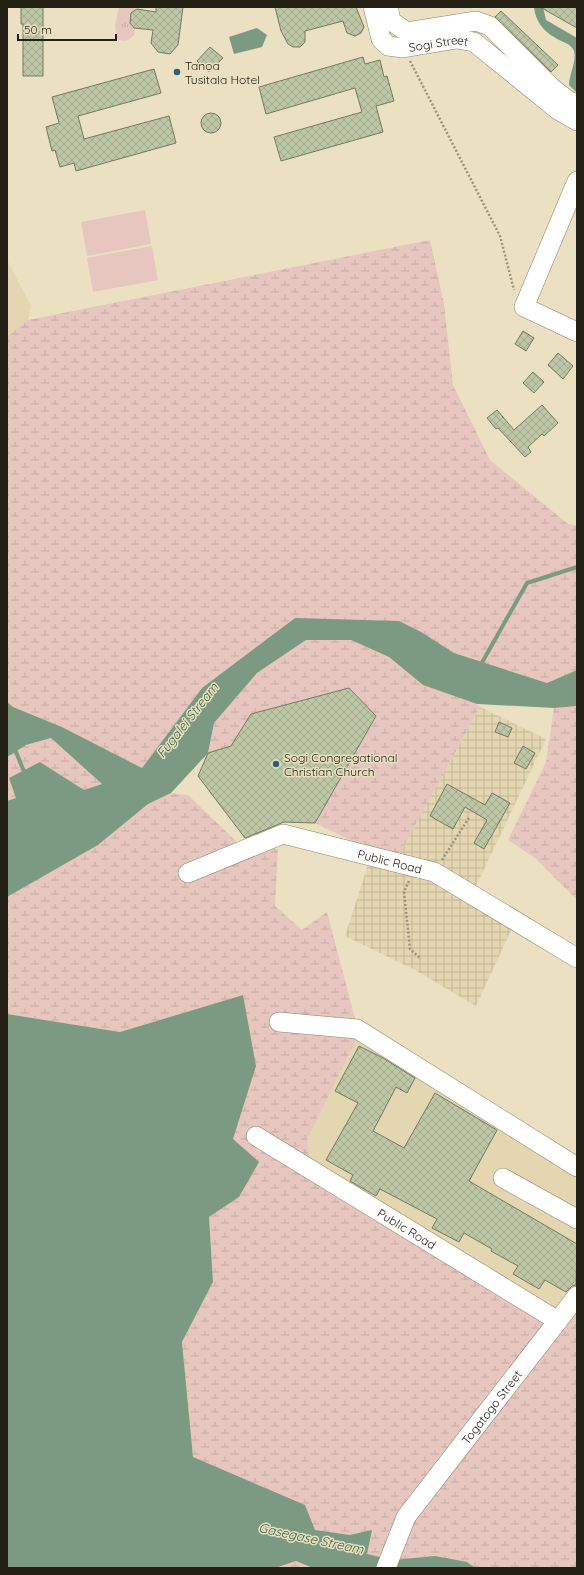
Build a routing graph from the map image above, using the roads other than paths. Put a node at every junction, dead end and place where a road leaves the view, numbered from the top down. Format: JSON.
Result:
{"nodes":[{"id":1,"x":373,"y":7,"type":"edge"},
{"id":2,"x":388,"y":7,"type":"edge"},
{"id":3,"x":577,"y":103,"type":"edge"},
{"id":4,"x":577,"y":121,"type":"edge"},
{"id":5,"x":577,"y":181,"type":"edge"},
{"id":6,"x":577,"y":332,"type":"edge"},
{"id":7,"x":188,"y":873,"type":"dead end"},
{"id":8,"x":577,"y":958,"type":"edge"},
{"id":9,"x":279,"y":1022,"type":"dead end"},
{"id":10,"x":256,"y":1136,"type":"dead end"},
{"id":11,"x":577,"y":1167,"type":"edge"},
{"id":12,"x":503,"y":1178,"type":"dead end"},
{"id":13,"x":577,"y":1219,"type":"edge"},
{"id":14,"x":577,"y":1296,"type":"edge"},
{"id":15,"x":558,"y":1321,"type":"junction"},
{"id":16,"x":386,"y":1568,"type":"edge"}],
"edges":[{"from":1,"to":4,"type":"street","name":"Sogi Street"},
{"from":2,"to":3,"type":"street"},
{"from":5,"to":6,"type":"street"},
{"from":7,"to":8,"type":"street","name":"Public Road"},
{"from":9,"to":11,"type":"street"},
{"from":10,"to":15,"type":"street","name":"Public Road"},
{"from":12,"to":13,"type":"street"},
{"from":14,"to":15,"type":"street","name":"Togatogo Street"},
{"from":15,"to":16,"type":"street","name":"Togatogo Street"}]}
